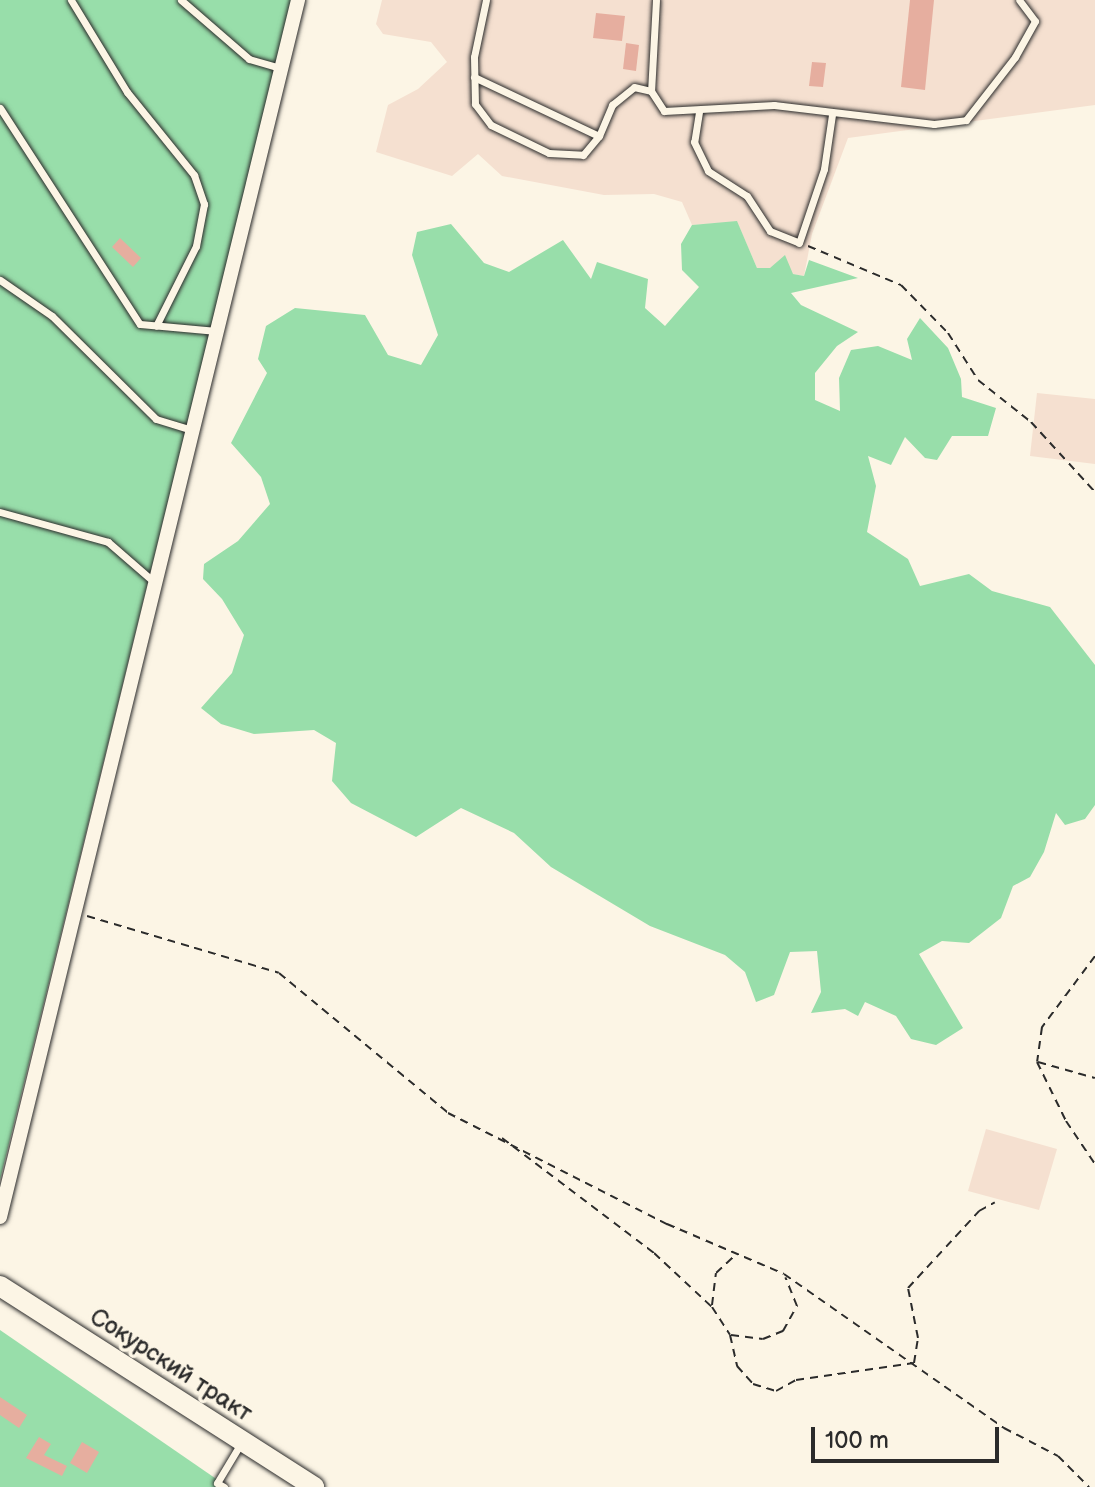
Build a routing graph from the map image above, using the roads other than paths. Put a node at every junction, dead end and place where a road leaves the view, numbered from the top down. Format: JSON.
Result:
{"nodes":[{"id":1,"x":71,"y":0,"type":"edge"},
{"id":2,"x":181,"y":0,"type":"edge"},
{"id":3,"x":298,"y":0,"type":"edge"},
{"id":4,"x":486,"y":0,"type":"edge"},
{"id":5,"x":656,"y":0,"type":"edge"},
{"id":6,"x":1019,"y":0,"type":"edge"},
{"id":7,"x":281,"y":68,"type":"junction"},
{"id":8,"x":474,"y":77,"type":"junction"},
{"id":9,"x":651,"y":91,"type":"junction"},
{"id":10,"x":0,"y":108,"type":"edge"},
{"id":11,"x":699,"y":112,"type":"junction"},
{"id":12,"x":832,"y":115,"type":"junction"},
{"id":13,"x":599,"y":136,"type":"junction"},
{"id":14,"x":0,"y":280,"type":"edge"},
{"id":15,"x":156,"y":326,"type":"junction"},
{"id":16,"x":217,"y":331,"type":"junction"},
{"id":17,"x":192,"y":430,"type":"junction"},
{"id":18,"x":0,"y":512,"type":"edge"},
{"id":19,"x":153,"y":581,"type":"junction"},
{"id":20,"x":0,"y":1217,"type":"edge"},
{"id":21,"x":0,"y":1286,"type":"edge"},
{"id":22,"x":242,"y":1441,"type":"junction"},
{"id":23,"x":309,"y":1486,"type":"edge"},
{"id":24,"x":224,"y":1487,"type":"edge"}],
"edges":[{"from":1,"to":15,"type":"lane"},
{"from":2,"to":7,"type":"lane"},
{"from":3,"to":7,"type":"street"},
{"from":4,"to":8,"type":"lane"},
{"from":5,"to":9,"type":"lane"},
{"from":6,"to":12,"type":"lane"},
{"from":7,"to":16,"type":"street"},
{"from":8,"to":13,"type":"lane"},
{"from":8,"to":13,"type":"lane"},
{"from":9,"to":11,"type":"lane"},
{"from":9,"to":13,"type":"lane"},
{"from":10,"to":15,"type":"lane"},
{"from":11,"to":12,"type":"lane"},
{"from":11,"to":12,"type":"lane"},
{"from":14,"to":17,"type":"lane"},
{"from":15,"to":16,"type":"lane"},
{"from":16,"to":17,"type":"street"},
{"from":17,"to":19,"type":"street"},
{"from":18,"to":19,"type":"lane"},
{"from":19,"to":20,"type":"street"},
{"from":21,"to":22,"type":"street","name":"Сокурский тракт"},
{"from":22,"to":23,"type":"street","name":"Сокурский тракт"},
{"from":22,"to":24,"type":"lane"}]}
